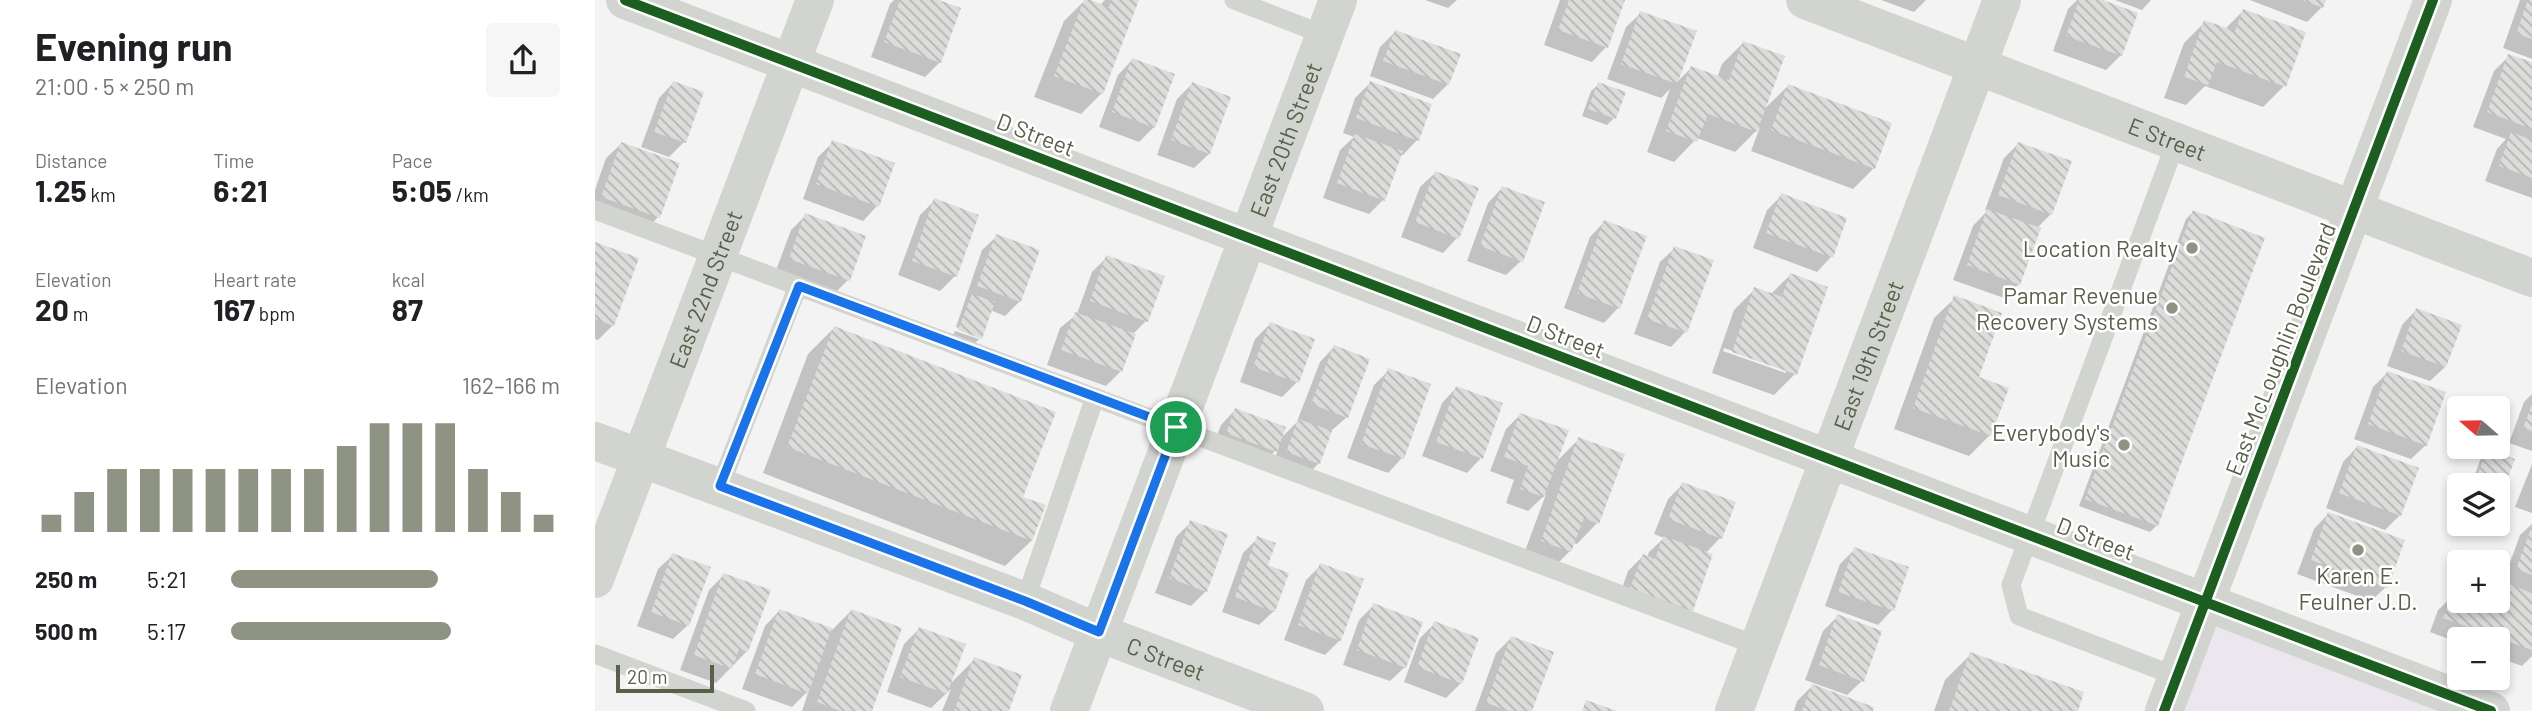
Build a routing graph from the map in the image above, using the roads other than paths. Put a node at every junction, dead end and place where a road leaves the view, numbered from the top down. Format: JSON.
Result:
{"nodes":[{"id":1,"x":625,"y":0,"type":"edge"},
{"id":2,"x":815,"y":0,"type":"edge"},
{"id":3,"x":1234,"y":0,"type":"edge"},
{"id":4,"x":1805,"y":0,"type":"edge"},
{"id":5,"x":2002,"y":0,"type":"edge"},
{"id":6,"x":2433,"y":0,"type":"edge"},
{"id":7,"x":1331,"y":17,"type":"edge"},
{"id":8,"x":791,"y":63,"type":"junction"},
{"id":9,"x":1977,"y":66,"type":"junction"},
{"id":10,"x":2176,"y":142,"type":"junction"},
{"id":11,"x":595,"y":210,"type":"edge"},
{"id":12,"x":2355,"y":211,"type":"junction"},
{"id":13,"x":1248,"y":237,"type":"junction"},
{"id":14,"x":718,"y":256,"type":"junction"},
{"id":15,"x":2532,"y":278,"type":"edge"},
{"id":16,"x":799,"y":286,"type":"junction"},
{"id":17,"x":1095,"y":397,"type":"junction"},
{"id":18,"x":1176,"y":427,"type":"junction"},
{"id":19,"x":595,"y":441,"type":"edge"},
{"id":20,"x":641,"y":458,"type":"junction"},
{"id":21,"x":1829,"y":459,"type":"junction"},
{"id":22,"x":720,"y":486,"type":"junction"},
{"id":23,"x":2030,"y":535,"type":"junction"},
{"id":24,"x":595,"y":579,"type":"edge"},
{"id":25,"x":1025,"y":601,"type":"junction"},
{"id":26,"x":2206,"y":603,"type":"junction"},
{"id":27,"x":1099,"y":632,"type":"junction"},
{"id":28,"x":1758,"y":646,"type":"junction"},
{"id":29,"x":595,"y":654,"type":"edge"},
{"id":30,"x":2171,"y":694,"type":"edge"},
{"id":31,"x":745,"y":711,"type":"edge"},
{"id":32,"x":1069,"y":711,"type":"edge"},
{"id":33,"x":1305,"y":711,"type":"edge"},
{"id":34,"x":1734,"y":711,"type":"edge"},
{"id":35,"x":2491,"y":711,"type":"edge"}],
"edges":[{"from":1,"to":8,"type":"street","name":"D Street"},
{"from":2,"to":8,"type":"street","name":"East 22nd Street"},
{"from":3,"to":7,"type":"lane"},
{"from":4,"to":9,"type":"street","name":"E Street"},
{"from":5,"to":9,"type":"street","name":"East 19th Street"},
{"from":6,"to":12,"type":"street","name":"East McLoughlin Boulevard"},
{"from":7,"to":13,"type":"street","name":"East 20th Street"},
{"from":8,"to":13,"type":"street","name":"D Street"},
{"from":8,"to":14,"type":"street","name":"East 22nd Street"},
{"from":9,"to":10,"type":"street","name":"E Street"},
{"from":9,"to":21,"type":"street","name":"East 19th Street"},
{"from":10,"to":12,"type":"street","name":"E Street"},
{"from":10,"to":23,"type":"lane"},
{"from":11,"to":14,"type":"lane"},
{"from":12,"to":15,"type":"street","name":"E Street"},
{"from":12,"to":26,"type":"street","name":"East McLoughlin Boulevard"},
{"from":13,"to":18,"type":"street","name":"East 20th Street"},
{"from":13,"to":21,"type":"street","name":"D Street"},
{"from":14,"to":16,"type":"lane"},
{"from":14,"to":20,"type":"street","name":"East 22nd Street"},
{"from":16,"to":17,"type":"lane"},
{"from":16,"to":22,"type":"lane"},
{"from":17,"to":18,"type":"lane"},
{"from":17,"to":25,"type":"lane"},
{"from":18,"to":27,"type":"street","name":"East 20th Street"},
{"from":18,"to":28,"type":"lane"},
{"from":19,"to":20,"type":"street","name":"C Street"},
{"from":20,"to":22,"type":"street","name":"C Street"},
{"from":20,"to":24,"type":"street","name":"East 22nd Street"},
{"from":21,"to":23,"type":"street","name":"D Street"},
{"from":21,"to":28,"type":"street","name":"East 19th Street"},
{"from":22,"to":25,"type":"street","name":"C Street"},
{"from":23,"to":26,"type":"street","name":"D Street"},
{"from":23,"to":30,"type":"lane"},
{"from":25,"to":27,"type":"street","name":"C Street"},
{"from":26,"to":30,"type":"street","name":"East McLoughlin Boulevard"},
{"from":26,"to":35,"type":"street","name":"D Street"},
{"from":27,"to":32,"type":"street","name":"East 20th Street"},
{"from":27,"to":33,"type":"street","name":"C Street"},
{"from":28,"to":34,"type":"street","name":"East 19th Street"},
{"from":29,"to":31,"type":"lane"}]}
